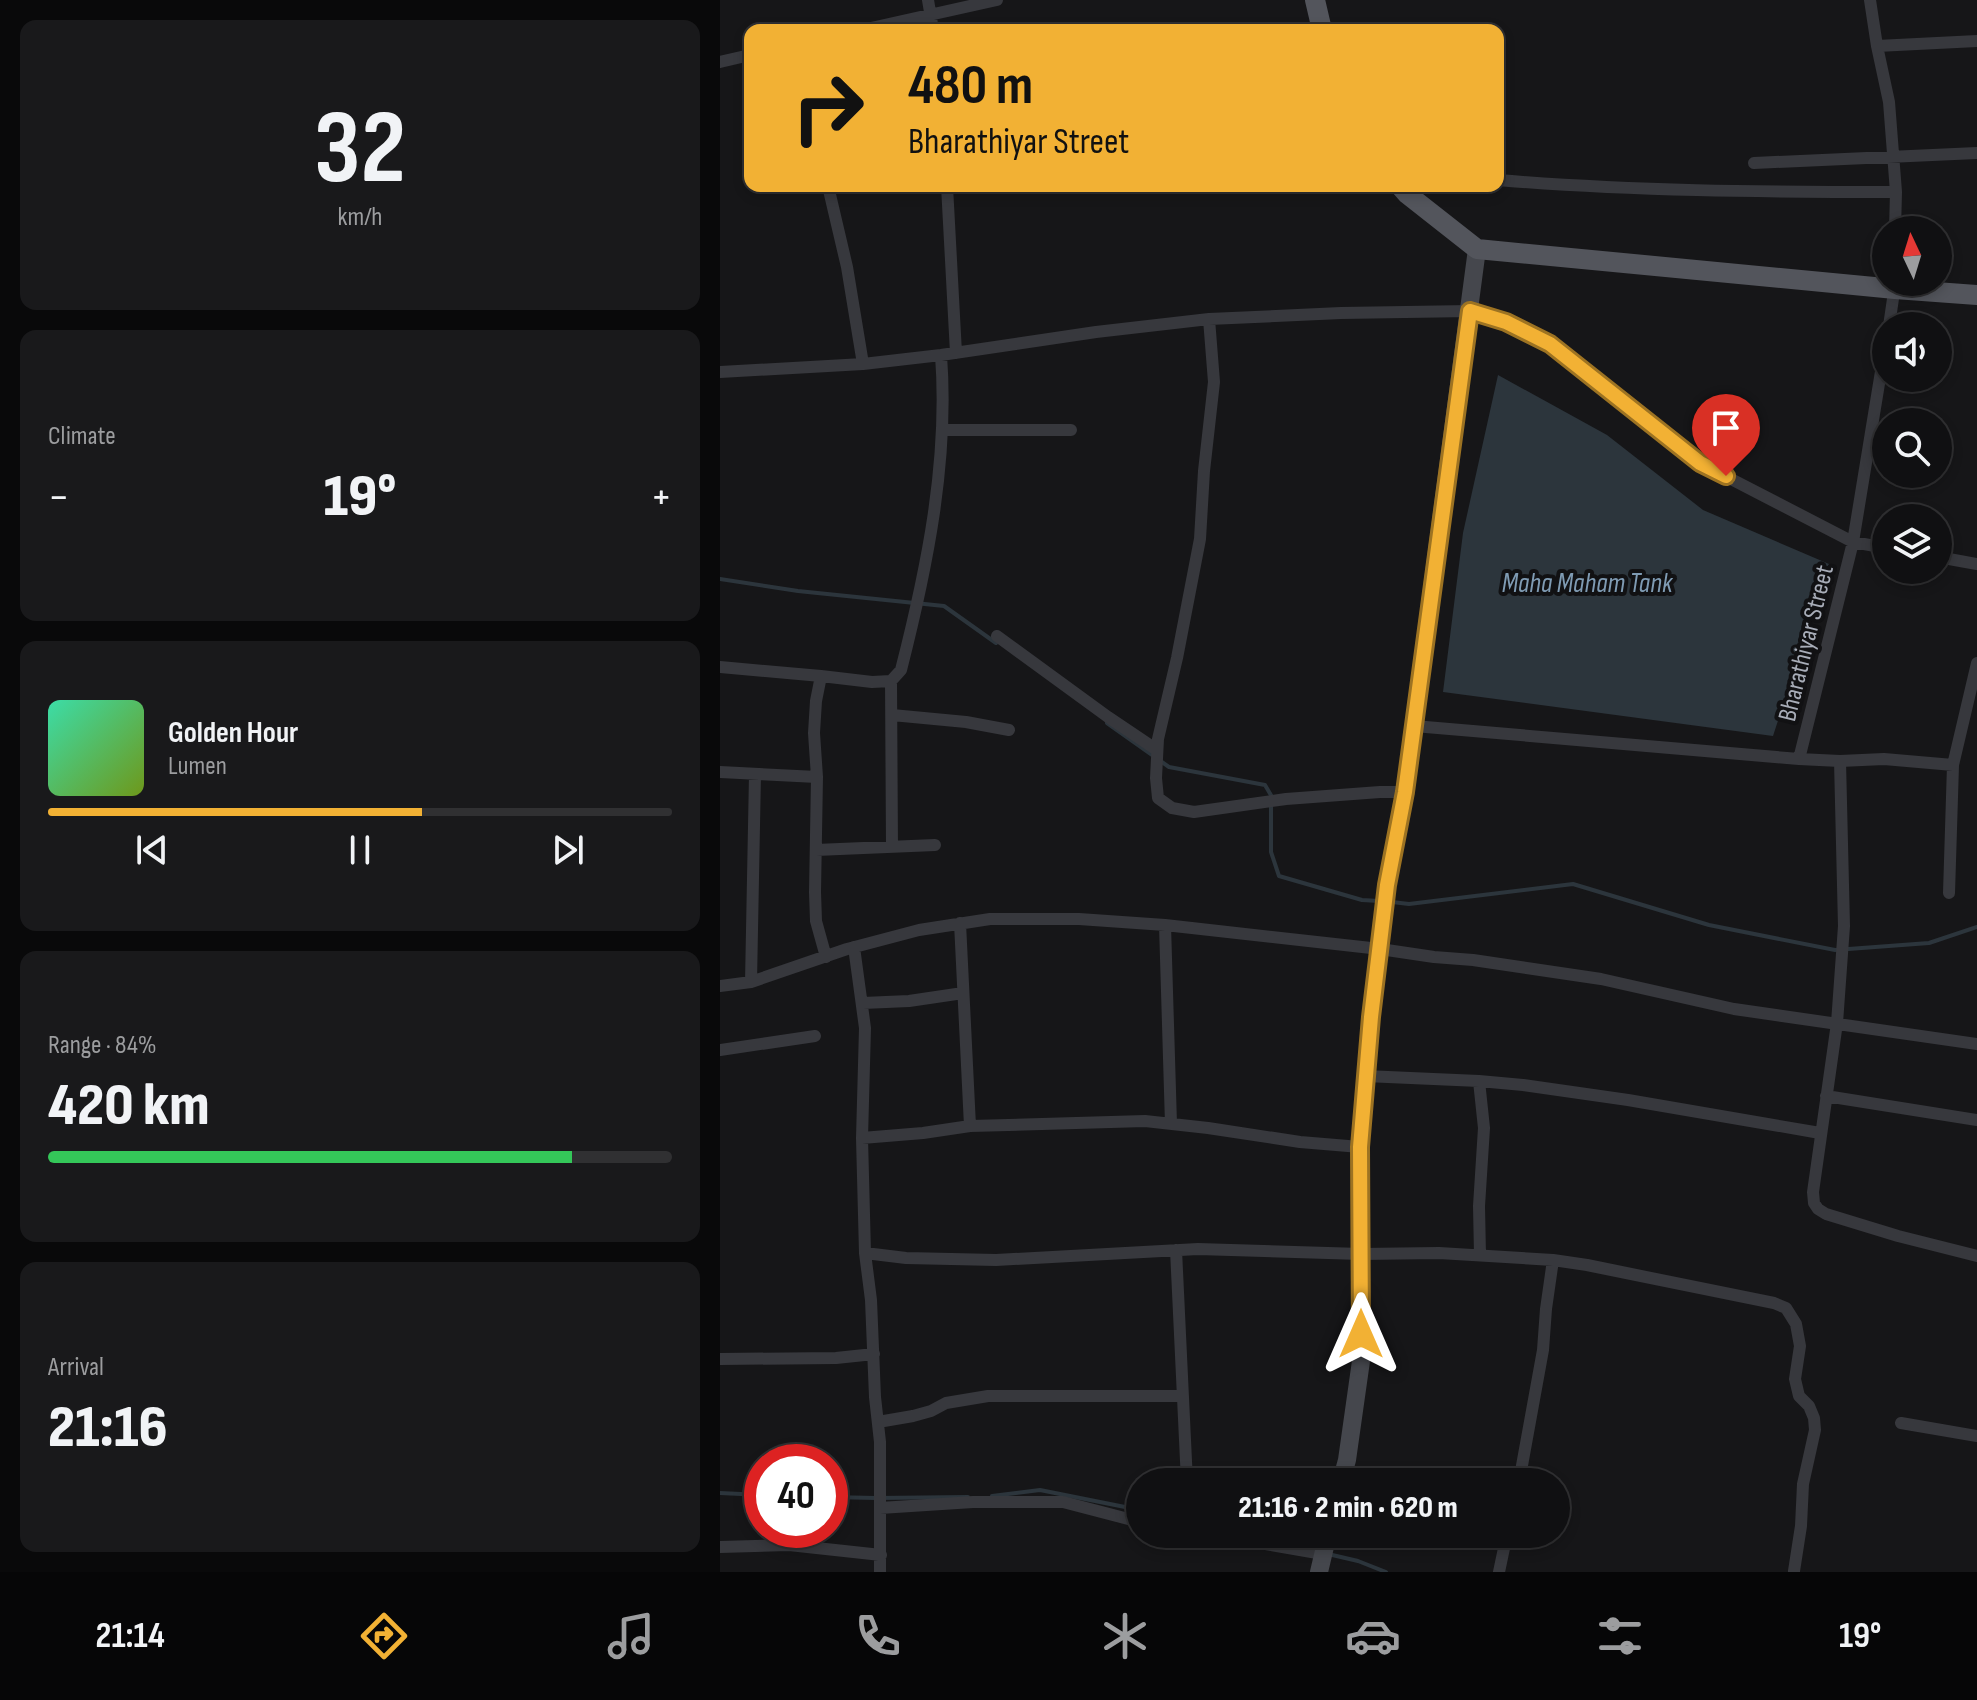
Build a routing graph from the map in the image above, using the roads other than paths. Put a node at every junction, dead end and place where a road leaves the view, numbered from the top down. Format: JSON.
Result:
{"nodes":[{"id":1,"x":928,"y":0,"type":"edge"},
{"id":2,"x":997,"y":0,"type":"edge"},
{"id":3,"x":1315,"y":0,"type":"edge"},
{"id":4,"x":1870,"y":0,"type":"edge"},
{"id":5,"x":931,"y":15,"type":"junction"},
{"id":6,"x":890,"y":24,"type":"edge"},
{"id":7,"x":932,"y":24,"type":"edge"},
{"id":8,"x":1321,"y":24,"type":"edge"},
{"id":9,"x":1977,"y":41,"type":"edge"},
{"id":10,"x":1877,"y":46,"type":"junction"},
{"id":11,"x":744,"y":56,"type":"edge"},
{"id":12,"x":720,"y":62,"type":"edge"},
{"id":13,"x":1977,"y":153,"type":"edge"},
{"id":14,"x":1893,"y":157,"type":"junction"},
{"id":15,"x":1754,"y":163,"type":"dead end"},
{"id":16,"x":1504,"y":181,"type":"edge"},
{"id":17,"x":829,"y":192,"type":"edge"},
{"id":18,"x":947,"y":192,"type":"edge"},
{"id":19,"x":1405,"y":192,"type":"edge"},
{"id":20,"x":1896,"y":192,"type":"junction"},
{"id":21,"x":1895,"y":216,"type":"edge"},
{"id":22,"x":1477,"y":249,"type":"junction"},
{"id":23,"x":1872,"y":284,"type":"edge"},
{"id":24,"x":1952,"y":292,"type":"edge"},
{"id":25,"x":1977,"y":295,"type":"edge"},
{"id":26,"x":1470,"y":311,"type":"junction"},
{"id":27,"x":1209,"y":319,"type":"junction"},
{"id":28,"x":956,"y":353,"type":"junction"},
{"id":29,"x":941,"y":355,"type":"junction"},
{"id":30,"x":863,"y":364,"type":"junction"},
{"id":31,"x":720,"y":372,"type":"edge"},
{"id":32,"x":1878,"y":392,"type":"edge"},
{"id":33,"x":942,"y":430,"type":"junction"},
{"id":34,"x":1071,"y":430,"type":"dead end"},
{"id":35,"x":1853,"y":542,"type":"junction"},
{"id":36,"x":1872,"y":545,"type":"edge"},
{"id":37,"x":1952,"y":560,"type":"edge"},
{"id":38,"x":1977,"y":564,"type":"edge"},
{"id":39,"x":997,"y":636,"type":"dead end"},
{"id":40,"x":1977,"y":663,"type":"edge"},
{"id":41,"x":720,"y":667,"type":"edge"},
{"id":42,"x":821,"y":676,"type":"junction"},
{"id":43,"x":891,"y":681,"type":"junction"},
{"id":44,"x":892,"y":715,"type":"junction"},
{"id":45,"x":1414,"y":726,"type":"junction"},
{"id":46,"x":1009,"y":730,"type":"dead end"},
{"id":47,"x":1158,"y":744,"type":"junction"},
{"id":48,"x":1799,"y":759,"type":"junction"},
{"id":49,"x":1840,"y":761,"type":"junction"},
{"id":50,"x":1953,"y":765,"type":"junction"},
{"id":51,"x":720,"y":772,"type":"edge"},
{"id":52,"x":755,"y":774,"type":"junction"},
{"id":53,"x":817,"y":777,"type":"junction"},
{"id":54,"x":1405,"y":792,"type":"junction"},
{"id":55,"x":935,"y":845,"type":"dead end"},
{"id":56,"x":892,"y":847,"type":"junction"},
{"id":57,"x":816,"y":850,"type":"junction"},
{"id":58,"x":1949,"y":893,"type":"dead end"},
{"id":59,"x":960,"y":923,"type":"junction"},
{"id":60,"x":1165,"y":925,"type":"junction"},
{"id":61,"x":854,"y":947,"type":"junction"},
{"id":62,"x":1380,"y":949,"type":"junction"},
{"id":63,"x":826,"y":957,"type":"junction"},
{"id":64,"x":751,"y":982,"type":"junction"},
{"id":65,"x":720,"y":986,"type":"edge"},
{"id":66,"x":963,"y":993,"type":"junction"},
{"id":67,"x":863,"y":1003,"type":"junction"},
{"id":68,"x":1837,"y":1023,"type":"junction"},
{"id":69,"x":815,"y":1036,"type":"dead end"},
{"id":70,"x":1977,"y":1044,"type":"edge"},
{"id":71,"x":720,"y":1050,"type":"edge"},
{"id":72,"x":1365,"y":1076,"type":"junction"},
{"id":73,"x":1479,"y":1081,"type":"junction"},
{"id":74,"x":1826,"y":1096,"type":"junction"},
{"id":75,"x":1977,"y":1120,"type":"edge"},
{"id":76,"x":1171,"y":1124,"type":"junction"},
{"id":77,"x":970,"y":1126,"type":"junction"},
{"id":78,"x":1820,"y":1133,"type":"junction"},
{"id":79,"x":862,"y":1138,"type":"junction"},
{"id":80,"x":1360,"y":1147,"type":"junction"},
{"id":81,"x":1176,"y":1250,"type":"junction"},
{"id":82,"x":865,"y":1253,"type":"junction"},
{"id":83,"x":1361,"y":1254,"type":"junction"},
{"id":84,"x":1480,"y":1255,"type":"junction"},
{"id":85,"x":1977,"y":1256,"type":"edge"},
{"id":86,"x":1553,"y":1260,"type":"junction"},
{"id":87,"x":874,"y":1354,"type":"junction"},
{"id":88,"x":720,"y":1359,"type":"edge"},
{"id":89,"x":1183,"y":1396,"type":"junction"},
{"id":90,"x":878,"y":1422,"type":"junction"},
{"id":91,"x":1901,"y":1423,"type":"dead end"},
{"id":92,"x":1977,"y":1436,"type":"edge"},
{"id":93,"x":1186,"y":1468,"type":"edge"},
{"id":94,"x":1345,"y":1468,"type":"edge"},
{"id":95,"x":1522,"y":1468,"type":"edge"},
{"id":96,"x":880,"y":1511,"type":"junction"},
{"id":97,"x":1126,"y":1518,"type":"edge"},
{"id":98,"x":720,"y":1547,"type":"edge"},
{"id":99,"x":1256,"y":1548,"type":"edge"},
{"id":100,"x":1504,"y":1548,"type":"edge"},
{"id":101,"x":881,"y":1555,"type":"junction"},
{"id":102,"x":1320,"y":1566,"type":"edge"},
{"id":103,"x":1794,"y":1571,"type":"edge"},
{"id":104,"x":880,"y":1572,"type":"edge"},
{"id":105,"x":1499,"y":1572,"type":"edge"}],
"edges":[{"from":1,"to":5,"type":"street"},
{"from":2,"to":5,"type":"street"},
{"from":3,"to":8,"type":"main road"},
{"from":4,"to":10,"type":"street"},
{"from":5,"to":6,"type":"street"},
{"from":5,"to":7,"type":"street"},
{"from":9,"to":10,"type":"street"},
{"from":10,"to":14,"type":"street"},
{"from":11,"to":12,"type":"street"},
{"from":13,"to":14,"type":"street"},
{"from":14,"to":15,"type":"street"},
{"from":14,"to":20,"type":"street"},
{"from":16,"to":20,"type":"street"},
{"from":17,"to":30,"type":"street"},
{"from":18,"to":28,"type":"street"},
{"from":19,"to":22,"type":"main road"},
{"from":20,"to":21,"type":"street"},
{"from":22,"to":23,"type":"main road"},
{"from":22,"to":26,"type":"street"},
{"from":24,"to":25,"type":"main road"},
{"from":26,"to":27,"type":"street","name":"Bharathiyar Street"},
{"from":26,"to":35,"type":"street","name":"Bharathiyar Street"},
{"from":26,"to":45,"type":"street"},
{"from":27,"to":28,"type":"street","name":"Bharathiyar Street"},
{"from":27,"to":47,"type":"street"},
{"from":28,"to":29,"type":"street","name":"Bharathiyar Street"},
{"from":29,"to":30,"type":"street","name":"Bharathiyar Street"},
{"from":29,"to":33,"type":"street"},
{"from":30,"to":31,"type":"street","name":"Bharathiyar Street"},
{"from":32,"to":35,"type":"street"},
{"from":33,"to":34,"type":"street"},
{"from":33,"to":43,"type":"street"},
{"from":35,"to":36,"type":"street"},
{"from":35,"to":48,"type":"street","name":"Bharathiyar Street"},
{"from":37,"to":38,"type":"street"},
{"from":39,"to":47,"type":"street"},
{"from":40,"to":50,"type":"street"},
{"from":41,"to":42,"type":"street"},
{"from":42,"to":43,"type":"street"},
{"from":42,"to":53,"type":"street"},
{"from":43,"to":44,"type":"street"},
{"from":44,"to":46,"type":"street"},
{"from":44,"to":56,"type":"street"},
{"from":45,"to":48,"type":"street"},
{"from":45,"to":54,"type":"street"},
{"from":47,"to":54,"type":"street"},
{"from":48,"to":49,"type":"street","name":"Bharathiyar Street"},
{"from":49,"to":50,"type":"street","name":"Bharathiyar Street"},
{"from":49,"to":68,"type":"street"},
{"from":50,"to":58,"type":"street"},
{"from":51,"to":52,"type":"street"},
{"from":52,"to":53,"type":"street"},
{"from":52,"to":64,"type":"street"},
{"from":53,"to":57,"type":"street"},
{"from":54,"to":62,"type":"street"},
{"from":55,"to":56,"type":"street"},
{"from":56,"to":57,"type":"street"},
{"from":57,"to":63,"type":"street"},
{"from":59,"to":60,"type":"street"},
{"from":59,"to":61,"type":"street"},
{"from":59,"to":66,"type":"street"},
{"from":60,"to":62,"type":"street"},
{"from":60,"to":76,"type":"street"},
{"from":61,"to":63,"type":"street"},
{"from":61,"to":67,"type":"street"},
{"from":62,"to":68,"type":"street"},
{"from":62,"to":72,"type":"street"},
{"from":63,"to":64,"type":"street"},
{"from":64,"to":65,"type":"street"},
{"from":66,"to":67,"type":"street"},
{"from":66,"to":77,"type":"street"},
{"from":67,"to":79,"type":"street"},
{"from":68,"to":70,"type":"street"},
{"from":68,"to":74,"type":"street"},
{"from":69,"to":71,"type":"street"},
{"from":72,"to":73,"type":"street"},
{"from":72,"to":80,"type":"street"},
{"from":73,"to":78,"type":"street"},
{"from":73,"to":84,"type":"street"},
{"from":74,"to":75,"type":"street"},
{"from":74,"to":78,"type":"street"},
{"from":76,"to":77,"type":"street"},
{"from":76,"to":80,"type":"street"},
{"from":77,"to":79,"type":"street"},
{"from":78,"to":85,"type":"street"},
{"from":79,"to":82,"type":"street"},
{"from":80,"to":83,"type":"street"},
{"from":81,"to":82,"type":"street"},
{"from":81,"to":83,"type":"street"},
{"from":81,"to":89,"type":"street"},
{"from":82,"to":87,"type":"street"},
{"from":83,"to":84,"type":"street"},
{"from":83,"to":94,"type":"street"},
{"from":84,"to":86,"type":"street"},
{"from":86,"to":95,"type":"street"},
{"from":86,"to":103,"type":"street"},
{"from":87,"to":88,"type":"street"},
{"from":87,"to":90,"type":"street"},
{"from":89,"to":90,"type":"street"},
{"from":89,"to":93,"type":"street"},
{"from":90,"to":96,"type":"street"},
{"from":91,"to":92,"type":"street"},
{"from":96,"to":97,"type":"street"},
{"from":96,"to":101,"type":"street"},
{"from":98,"to":101,"type":"street"},
{"from":99,"to":102,"type":"street"},
{"from":100,"to":105,"type":"street"},
{"from":101,"to":104,"type":"street"}]}
